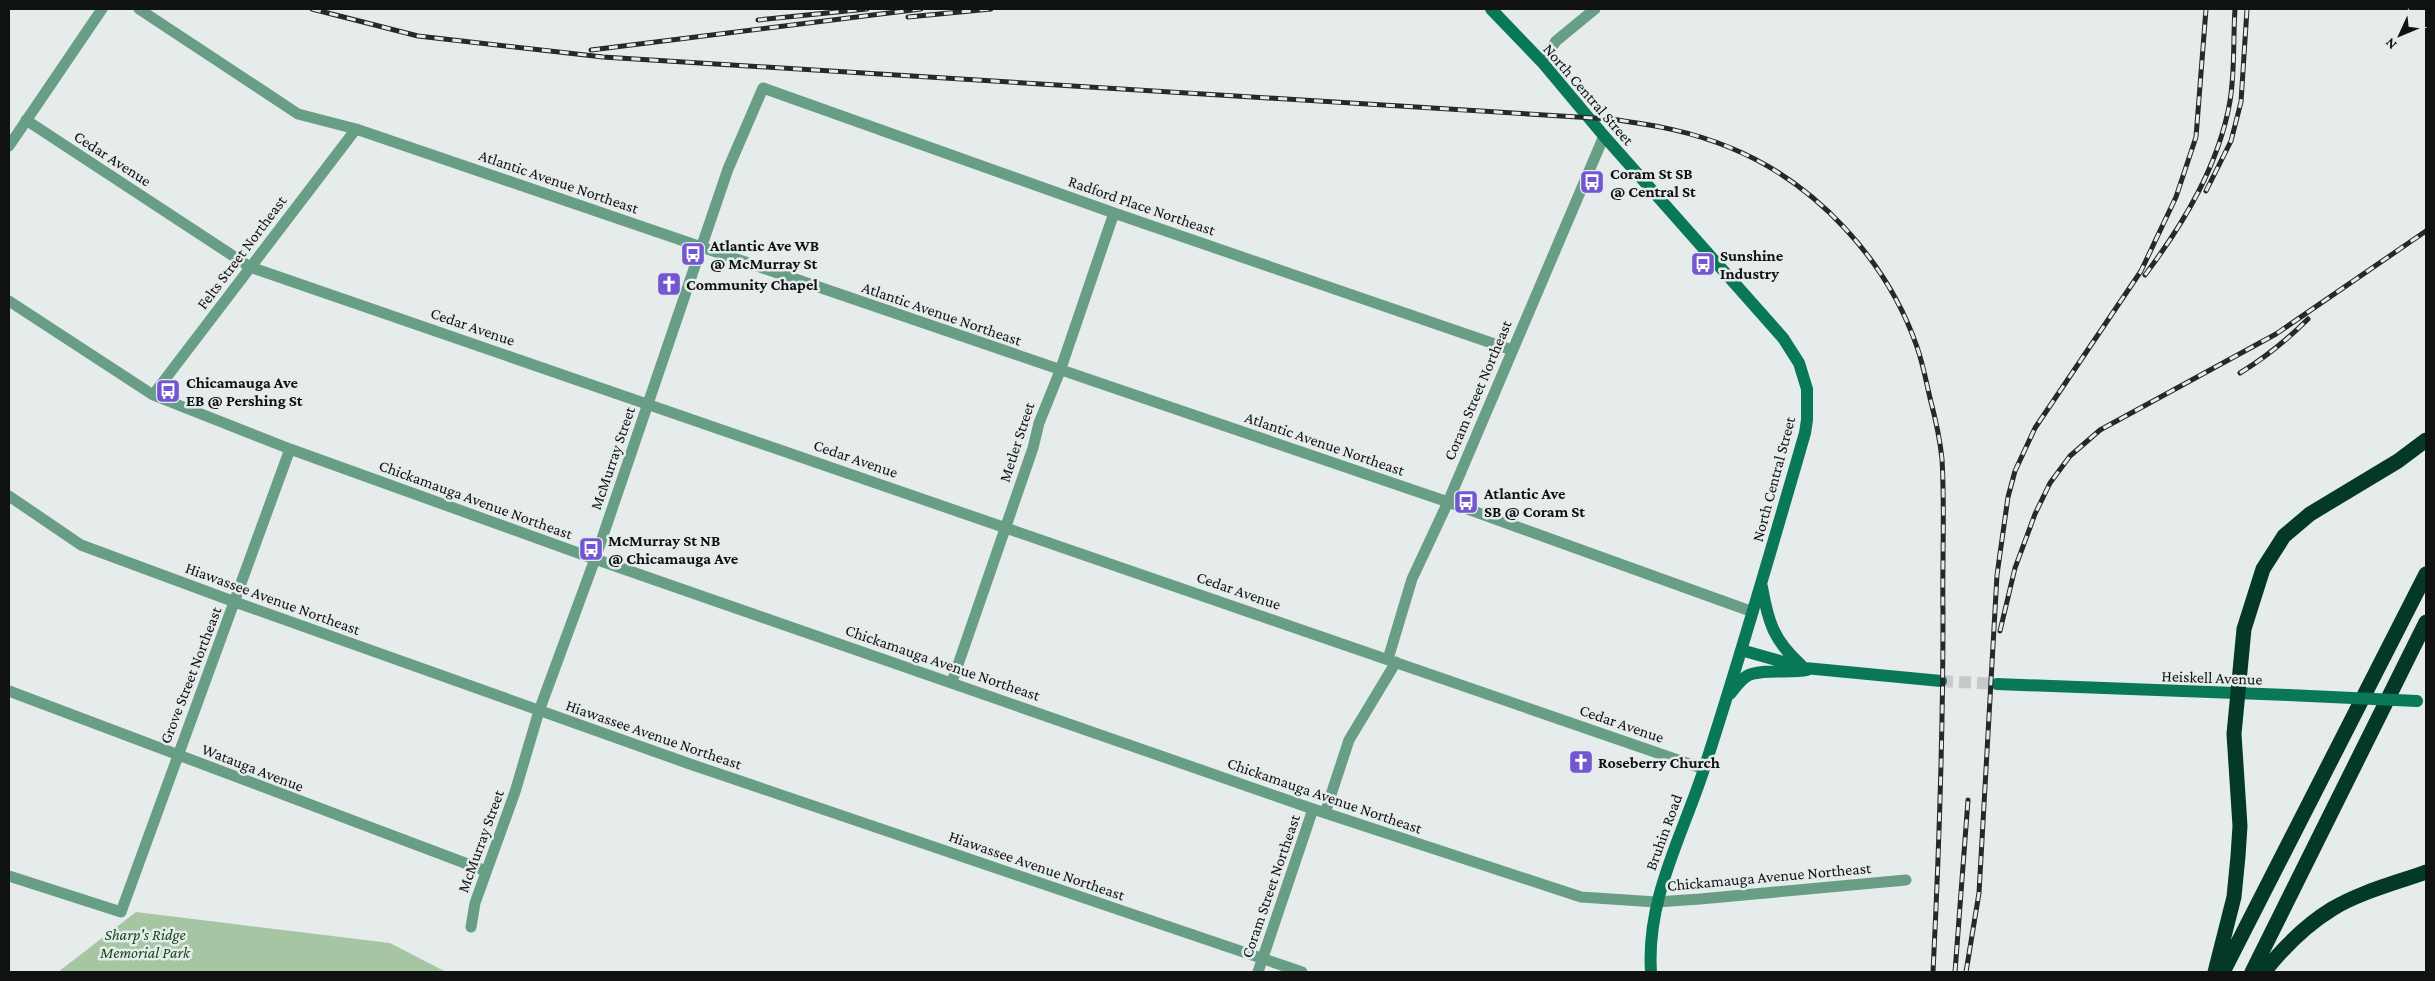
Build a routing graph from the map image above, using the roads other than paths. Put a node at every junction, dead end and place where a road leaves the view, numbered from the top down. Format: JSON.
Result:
{"nodes":[{"id":1,"x":102,"y":9,"type":"edge"},
{"id":2,"x":139,"y":9,"type":"edge"},
{"id":3,"x":1491,"y":9,"type":"edge"},
{"id":4,"x":1595,"y":9,"type":"edge"},
{"id":5,"x":1542,"y":62,"type":"junction"},
{"id":6,"x":763,"y":88,"type":"joint"},
{"id":7,"x":26,"y":120,"type":"junction"},
{"id":8,"x":356,"y":129,"type":"junction"},
{"id":9,"x":1604,"y":136,"type":"junction"},
{"id":10,"x":9,"y":146,"type":"edge"},
{"id":11,"x":1114,"y":213,"type":"junction"},
{"id":12,"x":702,"y":247,"type":"junction"},
{"id":13,"x":250,"y":267,"type":"junction"},
{"id":14,"x":9,"y":301,"type":"edge"},
{"id":15,"x":1512,"y":350,"type":"junction"},
{"id":16,"x":1060,"y":371,"type":"junction"},
{"id":17,"x":153,"y":395,"type":"junction"},
{"id":18,"x":648,"y":404,"type":"junction"},
{"id":19,"x":2426,"y":440,"type":"edge"},
{"id":20,"x":290,"y":449,"type":"junction"},
{"id":21,"x":9,"y":496,"type":"edge"},
{"id":22,"x":1448,"y":502,"type":"junction"},
{"id":23,"x":1005,"y":527,"type":"junction"},
{"id":24,"x":595,"y":559,"type":"junction"},
{"id":25,"x":2426,"y":574,"type":"edge"},
{"id":26,"x":1762,"y":582,"type":"junction"},
{"id":27,"x":235,"y":602,"type":"junction"},
{"id":28,"x":1753,"y":612,"type":"junction"},
{"id":29,"x":2426,"y":622,"type":"edge"},
{"id":30,"x":1741,"y":650,"type":"junction"},
{"id":31,"x":1392,"y":660,"type":"junction"},
{"id":32,"x":1809,"y":668,"type":"junction"},
{"id":33,"x":1941,"y":681,"type":"tunnel mouth"},
{"id":34,"x":952,"y":682,"type":"junction"},
{"id":35,"x":1997,"y":684,"type":"tunnel mouth"},
{"id":36,"x":9,"y":691,"type":"edge"},
{"id":37,"x":2237,"y":695,"type":"junction"},
{"id":38,"x":1727,"y":698,"type":"junction"},
{"id":39,"x":2421,"y":701,"type":"edge"},
{"id":40,"x":539,"y":711,"type":"junction"},
{"id":41,"x":177,"y":756,"type":"junction"},
{"id":42,"x":1704,"y":769,"type":"junction"},
{"id":43,"x":1313,"y":809,"type":"junction"},
{"id":44,"x":1325,"y":813,"type":"junction"},
{"id":45,"x":486,"y":871,"type":"junction"},
{"id":46,"x":2426,"y":872,"type":"edge"},
{"id":47,"x":9,"y":876,"type":"edge"},
{"id":48,"x":1906,"y":880,"type":"dead end"},
{"id":49,"x":1656,"y":902,"type":"junction"},
{"id":50,"x":471,"y":927,"type":"dead end"},
{"id":51,"x":1262,"y":959,"type":"junction"},
{"id":52,"x":1258,"y":972,"type":"edge"},
{"id":53,"x":1302,"y":972,"type":"edge"},
{"id":54,"x":1651,"y":972,"type":"edge"},
{"id":55,"x":2215,"y":972,"type":"edge"},
{"id":56,"x":2224,"y":972,"type":"edge"},
{"id":57,"x":2252,"y":972,"type":"edge"},
{"id":58,"x":2264,"y":972,"type":"edge"}],
"edges":[{"from":1,"to":7,"type":"street"},
{"from":2,"to":8,"type":"street","name":"Atlantic Avenue Northeast"},
{"from":3,"to":5,"type":"main road","name":"North Central Street"},
{"from":4,"to":5,"type":"street"},
{"from":5,"to":9,"type":"main road","name":"North Central Street"},
{"from":6,"to":11,"type":"street","name":"Radford Place Northeast"},
{"from":6,"to":12,"type":"street","name":"McMurray Street"},
{"from":7,"to":10,"type":"street"},
{"from":7,"to":13,"type":"street","name":"Cedar Avenue"},
{"from":8,"to":12,"type":"street","name":"Atlantic Avenue Northeast"},
{"from":8,"to":13,"type":"street","name":"Felts Street Northeast"},
{"from":9,"to":15,"type":"street","name":"Coram Street Northeast"},
{"from":9,"to":26,"type":"main road","name":"North Central Street"},
{"from":11,"to":15,"type":"street","name":"Radford Place Northeast"},
{"from":11,"to":16,"type":"street","name":"Metler Street"},
{"from":12,"to":16,"type":"street","name":"Atlantic Avenue Northeast"},
{"from":12,"to":18,"type":"street","name":"McMurray Street"},
{"from":13,"to":17,"type":"street","name":"Felts Street Northeast"},
{"from":13,"to":18,"type":"street","name":"Cedar Avenue"},
{"from":14,"to":17,"type":"street","name":"Chickamauga Avenue Northeast"},
{"from":15,"to":22,"type":"street","name":"Coram Street Northeast"},
{"from":16,"to":22,"type":"street","name":"Atlantic Avenue Northeast"},
{"from":16,"to":23,"type":"street","name":"Metler Street"},
{"from":17,"to":20,"type":"street","name":"Chickamauga Avenue Northeast"},
{"from":18,"to":23,"type":"street","name":"Cedar Avenue"},
{"from":18,"to":24,"type":"street","name":"McMurray Street"},
{"from":19,"to":37,"type":"highway"},
{"from":20,"to":24,"type":"street","name":"Chickamauga Avenue Northeast"},
{"from":20,"to":27,"type":"street","name":"Grove Street Northeast"},
{"from":21,"to":27,"type":"street","name":"Hiawassee Avenue Northeast"},
{"from":22,"to":28,"type":"street","name":"Atlantic Avenue Northeast"},
{"from":22,"to":31,"type":"street","name":"Coram Street Northeast"},
{"from":23,"to":31,"type":"street","name":"Cedar Avenue"},
{"from":23,"to":34,"type":"street","name":"Metler Street"},
{"from":24,"to":34,"type":"street","name":"Chickamauga Avenue Northeast"},
{"from":24,"to":40,"type":"street","name":"McMurray Street"},
{"from":25,"to":56,"type":"highway"},
{"from":26,"to":28,"type":"main road","name":"North Central Street"},
{"from":26,"to":32,"type":"main road"},
{"from":27,"to":40,"type":"street","name":"Hiawassee Avenue Northeast"},
{"from":27,"to":41,"type":"street","name":"Grove Street Northeast"},
{"from":28,"to":30,"type":"main road","name":"North Central Street"},
{"from":29,"to":57,"type":"highway"},
{"from":30,"to":32,"type":"main road"},
{"from":30,"to":38,"type":"main road","name":"Bruhin Road"},
{"from":31,"to":42,"type":"street","name":"Cedar Avenue"},
{"from":31,"to":44,"type":"street","name":"Coram Street Northeast"},
{"from":32,"to":33,"type":"main road"},
{"from":32,"to":38,"type":"main road"},
{"from":34,"to":43,"type":"street","name":"Chickamauga Avenue Northeast"},
{"from":35,"to":37,"type":"main road","name":"Heiskell Avenue"},
{"from":36,"to":41,"type":"street","name":"Watauga Avenue"},
{"from":37,"to":39,"type":"main road","name":"Heiskell Avenue","bridge":true},
{"from":37,"to":55,"type":"highway"},
{"from":38,"to":42,"type":"main road","name":"Bruhin Road"},
{"from":40,"to":45,"type":"street","name":"McMurray Street"},
{"from":40,"to":51,"type":"street","name":"Hiawassee Avenue Northeast"},
{"from":41,"to":45,"type":"street","name":"Watauga Avenue"},
{"from":41,"to":47,"type":"street","name":"Grove Street Northeast"},
{"from":42,"to":49,"type":"main road","name":"Bruhin Road"},
{"from":43,"to":44,"type":"street","name":"Chickamauga Avenue Northeast"},
{"from":43,"to":51,"type":"street","name":"Coram Street Northeast"},
{"from":44,"to":49,"type":"street","name":"Chickamauga Avenue Northeast"},
{"from":45,"to":50,"type":"street","name":"McMurray Street"},
{"from":46,"to":58,"type":"highway"},
{"from":48,"to":49,"type":"street","name":"Chickamauga Avenue Northeast"},
{"from":49,"to":54,"type":"main road","name":"Bruhin Road"},
{"from":51,"to":52,"type":"street","name":"Coram Street Northeast"},
{"from":51,"to":53,"type":"street","name":"Hiawassee Avenue Northeast"}]}
